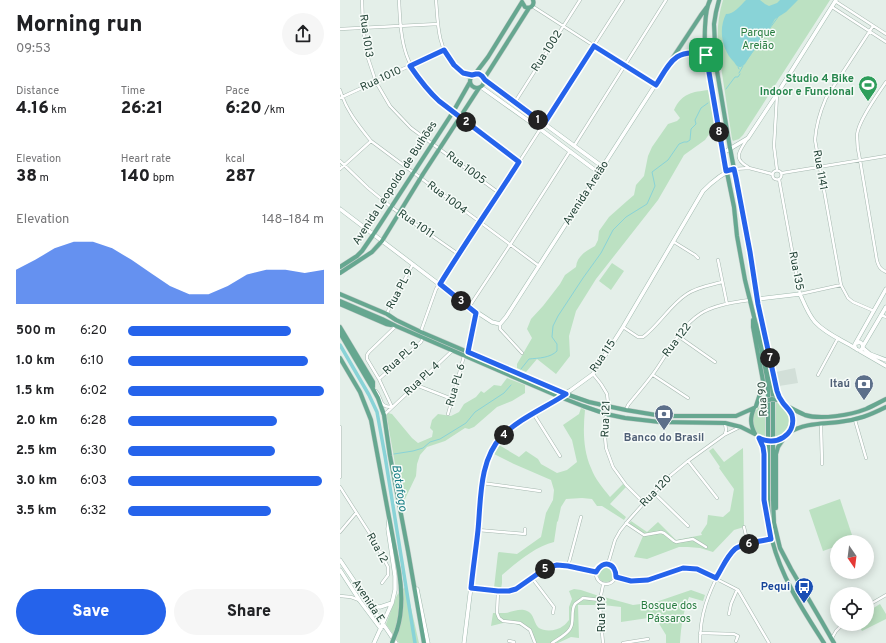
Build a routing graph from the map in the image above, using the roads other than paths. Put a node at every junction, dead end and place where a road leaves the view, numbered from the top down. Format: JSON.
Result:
{"nodes":[{"id":1,"x":362,"y":0,"type":"edge"},
{"id":2,"x":399,"y":0,"type":"edge"},
{"id":3,"x":436,"y":0,"type":"edge"},
{"id":4,"x":580,"y":0,"type":"edge"},
{"id":5,"x":623,"y":0,"type":"edge"},
{"id":6,"x":666,"y":0,"type":"edge"},
{"id":7,"x":710,"y":0,"type":"edge"},
{"id":8,"x":719,"y":0,"type":"edge"},
{"id":9,"x":522,"y":1,"type":"edge"},
{"id":10,"x":836,"y":1,"type":"edge"},
{"id":11,"x":533,"y":3,"type":"edge"},
{"id":12,"x":707,"y":7,"type":"junction"},
{"id":13,"x":832,"y":7,"type":"junction"},
{"id":14,"x":438,"y":24,"type":"junction"},
{"id":15,"x":400,"y":26,"type":"junction"},
{"id":16,"x":563,"y":26,"type":"junction"},
{"id":17,"x":873,"y":26,"type":"junction"},
{"id":18,"x":363,"y":27,"type":"junction"},
{"id":19,"x":340,"y":29,"type":"edge"},
{"id":20,"x":869,"y":31,"type":"junction"},
{"id":21,"x":886,"y":34,"type":"edge"},
{"id":22,"x":886,"y":42,"type":"edge"},
{"id":23,"x":594,"y":46,"type":"junction"},
{"id":24,"x":444,"y":50,"type":"junction"},
{"id":25,"x":706,"y":55,"type":"junction"},
{"id":26,"x":670,"y":62,"type":"junction"},
{"id":27,"x":410,"y":66,"type":"junction"},
{"id":28,"x":625,"y":66,"type":"junction"},
{"id":29,"x":472,"y":77,"type":"junction"},
{"id":30,"x":485,"y":80,"type":"junction"},
{"id":31,"x":376,"y":82,"type":"junction"},
{"id":32,"x":886,"y":82,"type":"edge"},
{"id":33,"x":656,"y":85,"type":"junction"},
{"id":34,"x":480,"y":88,"type":"junction"},
{"id":35,"x":340,"y":90,"type":"edge"},
{"id":36,"x":777,"y":94,"type":"junction"},
{"id":37,"x":341,"y":98,"type":"edge"},
{"id":38,"x":514,"y":102,"type":"junction"},
{"id":39,"x":453,"y":112,"type":"junction"},
{"id":40,"x":460,"y":118,"type":"junction"},
{"id":41,"x":544,"y":124,"type":"junction"},
{"id":42,"x":540,"y":129,"type":"junction"},
{"id":43,"x":748,"y":138,"type":"junction"},
{"id":44,"x":371,"y":141,"type":"junction"},
{"id":45,"x":433,"y":144,"type":"junction"},
{"id":46,"x":573,"y":147,"type":"junction"},
{"id":47,"x":440,"y":148,"type":"junction"},
{"id":48,"x":730,"y":148,"type":"junction"},
{"id":49,"x":570,"y":151,"type":"junction"},
{"id":50,"x":723,"y":153,"type":"junction"},
{"id":51,"x":886,"y":156,"type":"edge"},
{"id":52,"x":860,"y":160,"type":"junction"},
{"id":53,"x":340,"y":161,"type":"edge"},
{"id":54,"x":519,"y":162,"type":"junction"},
{"id":55,"x":344,"y":166,"type":"junction"},
{"id":56,"x":820,"y":167,"type":"junction"},
{"id":57,"x":603,"y":168,"type":"junction"},
{"id":58,"x":749,"y":168,"type":"junction"},
{"id":59,"x":340,"y":169,"type":"edge"},
{"id":60,"x":734,"y":169,"type":"junction"},
{"id":61,"x":777,"y":170,"type":"junction"},
{"id":62,"x":726,"y":171,"type":"junction"},
{"id":63,"x":414,"y":173,"type":"junction"},
{"id":64,"x":599,"y":173,"type":"junction"},
{"id":65,"x":782,"y":173,"type":"junction"},
{"id":66,"x":772,"y":174,"type":"junction"},
{"id":67,"x":420,"y":178,"type":"junction"},
{"id":68,"x":779,"y":179,"type":"junction"},
{"id":69,"x":499,"y":193,"type":"junction"},
{"id":70,"x":392,"y":207,"type":"junction"},
{"id":71,"x":340,"y":209,"type":"edge"},
{"id":72,"x":399,"y":212,"type":"junction"},
{"id":73,"x":480,"y":223,"type":"junction"},
{"id":74,"x":373,"y":235,"type":"junction"},
{"id":75,"x":382,"y":241,"type":"junction"},
{"id":76,"x":674,"y":242,"type":"junction"},
{"id":77,"x":510,"y":245,"type":"junction"},
{"id":78,"x":458,"y":254,"type":"junction"},
{"id":79,"x":698,"y":258,"type":"dead end"},
{"id":80,"x":718,"y":260,"type":"dead end"},
{"id":81,"x":413,"y":264,"type":"junction"},
{"id":82,"x":340,"y":266,"type":"edge"},
{"id":83,"x":539,"y":266,"type":"junction"},
{"id":84,"x":886,"y":272,"type":"edge"},
{"id":85,"x":340,"y":273,"type":"edge"},
{"id":86,"x":722,"y":282,"type":"junction"},
{"id":87,"x":440,"y":284,"type":"junction"},
{"id":88,"x":841,"y":285,"type":"junction"},
{"id":89,"x":886,"y":289,"type":"edge"},
{"id":90,"x":340,"y":294,"type":"edge"},
{"id":91,"x":800,"y":294,"type":"junction"},
{"id":92,"x":340,"y":299,"type":"edge"},
{"id":93,"x":758,"y":299,"type":"junction"},
{"id":94,"x":750,"y":300,"type":"junction"},
{"id":95,"x":340,"y":304,"type":"edge"},
{"id":96,"x":727,"y":304,"type":"junction"},
{"id":97,"x":758,"y":304,"type":"junction"},
{"id":98,"x":469,"y":307,"type":"junction"},
{"id":99,"x":886,"y":307,"type":"edge"},
{"id":100,"x":874,"y":311,"type":"junction"},
{"id":101,"x":476,"y":313,"type":"junction"},
{"id":102,"x":387,"y":314,"type":"junction"},
{"id":103,"x":753,"y":314,"type":"junction"},
{"id":104,"x":881,"y":315,"type":"junction"},
{"id":105,"x":382,"y":317,"type":"junction"},
{"id":106,"x":886,"y":317,"type":"edge"},
{"id":107,"x":396,"y":320,"type":"junction"},
{"id":108,"x":500,"y":324,"type":"junction"},
{"id":109,"x":396,"y":326,"type":"junction"},
{"id":110,"x":340,"y":327,"type":"edge"},
{"id":111,"x":623,"y":327,"type":"junction"},
{"id":112,"x":421,"y":332,"type":"junction"},
{"id":113,"x":340,"y":333,"type":"edge"},
{"id":114,"x":678,"y":336,"type":"junction"},
{"id":115,"x":423,"y":338,"type":"junction"},
{"id":116,"x":838,"y":338,"type":"junction"},
{"id":117,"x":856,"y":345,"type":"junction"},
{"id":118,"x":862,"y":348,"type":"junction"},
{"id":119,"x":452,"y":350,"type":"junction"},
{"id":120,"x":468,"y":352,"type":"junction"},
{"id":121,"x":522,"y":353,"type":"dead end"},
{"id":122,"x":464,"y":356,"type":"junction"},
{"id":123,"x":340,"y":358,"type":"edge"},
{"id":124,"x":886,"y":360,"type":"edge"},
{"id":125,"x":340,"y":361,"type":"edge"},
{"id":126,"x":715,"y":362,"type":"dead end"},
{"id":127,"x":886,"y":366,"type":"edge"},
{"id":128,"x":345,"y":367,"type":"junction"},
{"id":129,"x":593,"y":374,"type":"junction"},
{"id":130,"x":652,"y":375,"type":"junction"},
{"id":131,"x":818,"y":375,"type":"dead end"},
{"id":132,"x":379,"y":378,"type":"junction"},
{"id":133,"x":416,"y":385,"type":"junction"},
{"id":134,"x":374,"y":390,"type":"junction"},
{"id":135,"x":566,"y":394,"type":"junction"},
{"id":136,"x":560,"y":398,"type":"junction"},
{"id":137,"x":688,"y":398,"type":"dead end"},
{"id":138,"x":452,"y":399,"type":"junction"},
{"id":139,"x":886,"y":399,"type":"edge"},
{"id":140,"x":784,"y":404,"type":"junction"},
{"id":141,"x":607,"y":406,"type":"junction"},
{"id":142,"x":392,"y":407,"type":"junction"},
{"id":143,"x":755,"y":407,"type":"junction"},
{"id":144,"x":885,"y":408,"type":"edge"},
{"id":145,"x":626,"y":410,"type":"junction"},
{"id":146,"x":533,"y":413,"type":"junction"},
{"id":147,"x":448,"y":414,"type":"dead end"},
{"id":148,"x":606,"y":414,"type":"junction"},
{"id":149,"x":384,"y":416,"type":"junction"},
{"id":150,"x":855,"y":420,"type":"junction"},
{"id":151,"x":725,"y":422,"type":"junction"},
{"id":152,"x":821,"y":423,"type":"junction"},
{"id":153,"x":340,"y":427,"type":"edge"},
{"id":154,"x":741,"y":427,"type":"junction"},
{"id":155,"x":788,"y":433,"type":"junction"},
{"id":156,"x":755,"y":434,"type":"junction"},
{"id":157,"x":724,"y":435,"type":"junction"},
{"id":158,"x":784,"y":438,"type":"junction"},
{"id":159,"x":761,"y":439,"type":"junction"},
{"id":160,"x":560,"y":456,"type":"dead end"},
{"id":161,"x":866,"y":458,"type":"dead end"},
{"id":162,"x":688,"y":461,"type":"junction"},
{"id":163,"x":822,"y":464,"type":"dead end"},
{"id":164,"x":340,"y":477,"type":"edge"},
{"id":165,"x":482,"y":483,"type":"junction"},
{"id":166,"x":340,"y":487,"type":"edge"},
{"id":167,"x":540,"y":491,"type":"dead end"},
{"id":168,"x":654,"y":493,"type":"junction"},
{"id":169,"x":717,"y":498,"type":"dead end"},
{"id":170,"x":644,"y":503,"type":"junction"},
{"id":171,"x":356,"y":513,"type":"junction"},
{"id":172,"x":389,"y":517,"type":"junction"},
{"id":173,"x":581,"y":517,"type":"dead end"},
{"id":174,"x":626,"y":523,"type":"junction"},
{"id":175,"x":688,"y":526,"type":"dead end"},
{"id":176,"x":744,"y":527,"type":"dead end"},
{"id":177,"x":525,"y":529,"type":"dead end"},
{"id":178,"x":478,"y":530,"type":"junction"},
{"id":179,"x":340,"y":532,"type":"edge"},
{"id":180,"x":770,"y":532,"type":"junction"},
{"id":181,"x":778,"y":536,"type":"junction"},
{"id":182,"x":771,"y":539,"type":"junction"},
{"id":183,"x":748,"y":544,"type":"junction"},
{"id":184,"x":706,"y":547,"type":"dead end"},
{"id":185,"x":408,"y":551,"type":"junction"},
{"id":186,"x":340,"y":560,"type":"edge"},
{"id":187,"x":608,"y":564,"type":"junction"},
{"id":188,"x":568,"y":566,"type":"junction"},
{"id":189,"x":340,"y":570,"type":"edge"},
{"id":190,"x":596,"y":572,"type":"junction"},
{"id":191,"x":616,"y":577,"type":"junction"},
{"id":192,"x":532,"y":578,"type":"junction"},
{"id":193,"x":716,"y":578,"type":"junction"},
{"id":194,"x":382,"y":583,"type":"dead end"},
{"id":195,"x":603,"y":585,"type":"junction"},
{"id":196,"x":471,"y":588,"type":"junction"},
{"id":197,"x":738,"y":590,"type":"junction"},
{"id":198,"x":498,"y":591,"type":"junction"},
{"id":199,"x":886,"y":594,"type":"edge"},
{"id":200,"x":340,"y":596,"type":"edge"},
{"id":201,"x":360,"y":600,"type":"junction"},
{"id":202,"x":600,"y":600,"type":"junction"},
{"id":203,"x":874,"y":602,"type":"edge"},
{"id":204,"x":392,"y":603,"type":"junction"},
{"id":205,"x":371,"y":606,"type":"junction"},
{"id":206,"x":553,"y":613,"type":"dead end"},
{"id":207,"x":728,"y":614,"type":"dead end"},
{"id":208,"x":383,"y":624,"type":"junction"},
{"id":209,"x":381,"y":629,"type":"junction"},
{"id":210,"x":836,"y":631,"type":"joint"},
{"id":211,"x":700,"y":633,"type":"junction"},
{"id":212,"x":829,"y":633,"type":"junction"},
{"id":213,"x":648,"y":639,"type":"dead end"},
{"id":214,"x":509,"y":640,"type":"dead end"},
{"id":215,"x":736,"y":641,"type":"dead end"},
{"id":216,"x":833,"y":641,"type":"edge"},
{"id":217,"x":374,"y":643,"type":"edge"},
{"id":218,"x":392,"y":643,"type":"edge"},
{"id":219,"x":396,"y":643,"type":"edge"},
{"id":220,"x":424,"y":643,"type":"edge"},
{"id":221,"x":428,"y":643,"type":"edge"},
{"id":222,"x":464,"y":643,"type":"edge"},
{"id":223,"x":514,"y":643,"type":"edge"},
{"id":224,"x":535,"y":643,"type":"edge"},
{"id":225,"x":552,"y":643,"type":"edge"},
{"id":226,"x":603,"y":643,"type":"edge"},
{"id":227,"x":623,"y":643,"type":"edge"},
{"id":228,"x":700,"y":643,"type":"edge"},
{"id":229,"x":769,"y":643,"type":"edge"},
{"id":230,"x":824,"y":643,"type":"edge"}],
"edges":[{"from":1,"to":18,"type":"street","name":"Rua 1013"},
{"from":2,"to":15,"type":"street"},
{"from":3,"to":14,"type":"street"},
{"from":4,"to":16,"type":"street","name":"Rua 1002"},
{"from":5,"to":23,"type":"street"},
{"from":6,"to":28,"type":"street"},
{"from":7,"to":12,"type":"main road"},
{"from":8,"to":48,"type":"main road","name":"Rua 90"},
{"from":9,"to":11,"type":"main road"},
{"from":9,"to":29,"type":"main road","name":"Avenida Leopoldo de Bulhões"},
{"from":10,"to":13,"type":"street"},
{"from":10,"to":17,"type":"street"},
{"from":11,"to":16,"type":"street"},
{"from":11,"to":30,"type":"main road"},
{"from":12,"to":25,"type":"main road","name":"Rua 90"},
{"from":12,"to":26,"type":"main road"},
{"from":13,"to":20,"type":"street"},
{"from":13,"to":36,"type":"street"},
{"from":14,"to":15,"type":"street"},
{"from":14,"to":24,"type":"street"},
{"from":15,"to":18,"type":"street"},
{"from":15,"to":27,"type":"street"},
{"from":16,"to":23,"type":"street"},
{"from":16,"to":38,"type":"street","name":"Rua 1002"},
{"from":17,"to":20,"type":"street","name":"Rua 1141"},
{"from":17,"to":21,"type":"street"},
{"from":18,"to":19,"type":"street"},
{"from":18,"to":31,"type":"street","name":"Rua 1013"},
{"from":20,"to":22,"type":"street"},
{"from":20,"to":56,"type":"street","name":"Rua 1141"},
{"from":23,"to":28,"type":"street"},
{"from":23,"to":41,"type":"street"},
{"from":24,"to":27,"type":"street","name":"Rua 1010"},
{"from":24,"to":29,"type":"street"},
{"from":25,"to":26,"type":"street"},
{"from":25,"to":50,"type":"main road","name":"Rua 90"},
{"from":26,"to":33,"type":"street","name":"Avenida Areião"},
{"from":27,"to":31,"type":"street","name":"Rua 1010"},
{"from":27,"to":39,"type":"street"},
{"from":28,"to":33,"type":"street"},
{"from":28,"to":46,"type":"street"},
{"from":29,"to":30,"type":"main road"},
{"from":29,"to":34,"type":"main road"},
{"from":29,"to":39,"type":"main road","name":"Avenida Leopoldo de Bulhões"},
{"from":30,"to":34,"type":"main road"},
{"from":30,"to":38,"type":"street"},
{"from":31,"to":37,"type":"street","name":"Rua 1010"},
{"from":31,"to":45,"type":"street","name":"Rua 1013"},
{"from":32,"to":52,"type":"street"},
{"from":33,"to":57,"type":"street","name":"Avenida Areião"},
{"from":34,"to":40,"type":"main road","name":"Avenida Leopoldo de Bulhões"},
{"from":34,"to":42,"type":"street"},
{"from":35,"to":37,"type":"street","name":"Rua 1004"},
{"from":36,"to":43,"type":"street"},
{"from":36,"to":61,"type":"street"},
{"from":37,"to":44,"type":"street","name":"Rua 1004"},
{"from":38,"to":41,"type":"street"},
{"from":39,"to":40,"type":"street"},
{"from":39,"to":45,"type":"main road","name":"Avenida Leopoldo de Bulhões"},
{"from":40,"to":47,"type":"main road","name":"Avenida Leopoldo de Bulhões"},
{"from":40,"to":54,"type":"street"},
{"from":41,"to":42,"type":"street"},
{"from":41,"to":46,"type":"street"},
{"from":42,"to":49,"type":"street"},
{"from":42,"to":54,"type":"street"},
{"from":43,"to":48,"type":"street"},
{"from":43,"to":58,"type":"street"},
{"from":44,"to":55,"type":"street"},
{"from":44,"to":63,"type":"street","name":"Rua 1004"},
{"from":45,"to":47,"type":"street","name":"Rua 1005"},
{"from":45,"to":63,"type":"main road","name":"Avenida Leopoldo de Bulhões"},
{"from":46,"to":57,"type":"street"},
{"from":47,"to":67,"type":"main road","name":"Avenida Leopoldo de Bulhões"},
{"from":47,"to":69,"type":"street","name":"Rua 1005"},
{"from":48,"to":50,"type":"street"},
{"from":48,"to":60,"type":"main road","name":"Rua 90"},
{"from":49,"to":64,"type":"street"},
{"from":49,"to":77,"type":"street"},
{"from":50,"to":62,"type":"main road","name":"Rua 90"},
{"from":51,"to":52,"type":"street"},
{"from":52,"to":56,"type":"street"},
{"from":52,"to":84,"type":"street"},
{"from":53,"to":55,"type":"street","name":"Rua 1011"},
{"from":54,"to":69,"type":"street"},
{"from":55,"to":59,"type":"street"},
{"from":55,"to":70,"type":"street","name":"Rua 1011"},
{"from":56,"to":65,"type":"street"},
{"from":56,"to":88,"type":"street","name":"Rua 1141"},
{"from":57,"to":64,"type":"street","name":"Avenida Areião"},
{"from":58,"to":60,"type":"street"},
{"from":58,"to":66,"type":"street"},
{"from":60,"to":62,"type":"street"},
{"from":60,"to":93,"type":"main road","name":"Rua 90"},
{"from":61,"to":65,"type":"street"},
{"from":61,"to":66,"type":"street"},
{"from":62,"to":76,"type":"street","name":"Rua 115"},
{"from":62,"to":94,"type":"main road","name":"Rua 90"},
{"from":63,"to":67,"type":"street","name":"Rua 1004"},
{"from":63,"to":70,"type":"main road","name":"Avenida Leopoldo de Bulhões"},
{"from":64,"to":83,"type":"street","name":"Avenida Areião"},
{"from":65,"to":68,"type":"street"},
{"from":66,"to":68,"type":"street"},
{"from":67,"to":72,"type":"main road","name":"Avenida Leopoldo de Bulhões"},
{"from":67,"to":73,"type":"street","name":"Rua 1004"},
{"from":68,"to":91,"type":"street","name":"Rua 135"},
{"from":69,"to":73,"type":"street"},
{"from":70,"to":72,"type":"street","name":"Rua 1011"},
{"from":70,"to":74,"type":"main road","name":"Avenida Leopoldo de Bulhões"},
{"from":71,"to":74,"type":"street"},
{"from":72,"to":75,"type":"main road","name":"Avenida Leopoldo de Bulhões"},
{"from":72,"to":78,"type":"street","name":"Rua 1011"},
{"from":73,"to":77,"type":"street","name":"Rua 1004"},
{"from":73,"to":78,"type":"street"},
{"from":74,"to":75,"type":"street"},
{"from":74,"to":82,"type":"main road","name":"Avenida Leopoldo de Bulhões"},
{"from":75,"to":81,"type":"street"},
{"from":75,"to":85,"type":"main road","name":"Avenida Leopoldo de Bulhões"},
{"from":76,"to":79,"type":"street"},
{"from":76,"to":111,"type":"street","name":"Rua 115"},
{"from":77,"to":83,"type":"street","name":"Rua 1004"},
{"from":77,"to":98,"type":"street"},
{"from":78,"to":87,"type":"street"},
{"from":80,"to":86,"type":"street"},
{"from":81,"to":87,"type":"street"},
{"from":81,"to":102,"type":"street","name":"Rua PL 9"},
{"from":83,"to":108,"type":"street","name":"Avenida Areião"},
{"from":86,"to":96,"type":"street"},
{"from":86,"to":111,"type":"street"},
{"from":87,"to":98,"type":"street"},
{"from":87,"to":112,"type":"street"},
{"from":88,"to":91,"type":"street"},
{"from":88,"to":100,"type":"street","name":"Rua 1141"},
{"from":89,"to":100,"type":"street"},
{"from":90,"to":102,"type":"main road"},
{"from":91,"to":93,"type":"street"},
{"from":91,"to":116,"type":"street","name":"Rua 135"},
{"from":92,"to":105,"type":"main road"},
{"from":93,"to":97,"type":"main road","name":"Rua 90"},
{"from":94,"to":96,"type":"street","name":"Rua 122"},
{"from":94,"to":103,"type":"main road","name":"Rua 90"},
{"from":95,"to":109,"type":"main road"},
{"from":96,"to":114,"type":"street","name":"Rua 122"},
{"from":97,"to":140,"type":"main road"},
{"from":97,"to":181,"type":"main road","name":"Rua 90"},
{"from":98,"to":101,"type":"street"},
{"from":99,"to":104,"type":"street"},
{"from":100,"to":117,"type":"street"},
{"from":101,"to":108,"type":"street"},
{"from":101,"to":120,"type":"street"},
{"from":102,"to":107,"type":"main road"},
{"from":103,"to":143,"type":"main road"},
{"from":103,"to":180,"type":"main road","name":"Rua 90"},
{"from":104,"to":106,"type":"street"},
{"from":104,"to":118,"type":"street"},
{"from":105,"to":107,"type":"main road"},
{"from":105,"to":109,"type":"main road"},
{"from":107,"to":112,"type":"main road"},
{"from":108,"to":121,"type":"street"},
{"from":109,"to":115,"type":"main road"},
{"from":109,"to":132,"type":"street"},
{"from":110,"to":134,"type":"main road"},
{"from":111,"to":129,"type":"street","name":"Rua 115"},
{"from":112,"to":120,"type":"main road"},
{"from":113,"to":134,"type":"main road"},
{"from":114,"to":126,"type":"street"},
{"from":114,"to":130,"type":"street","name":"Rua 122"},
{"from":115,"to":119,"type":"main road"},
{"from":115,"to":132,"type":"street","name":"Rua PL 3"},
{"from":116,"to":117,"type":"street","name":"Rua 135"},
{"from":116,"to":131,"type":"street"},
{"from":117,"to":118,"type":"street"},
{"from":117,"to":118,"type":"street"},
{"from":118,"to":124,"type":"street"},
{"from":118,"to":127,"type":"street"},
{"from":119,"to":122,"type":"main road"},
{"from":119,"to":133,"type":"street","name":"Rua PL 4"},
{"from":120,"to":135,"type":"main road"},
{"from":122,"to":136,"type":"main road"},
{"from":122,"to":138,"type":"street","name":"Rua PL 6"},
{"from":123,"to":128,"type":"main road"},
{"from":125,"to":128,"type":"main road"},
{"from":128,"to":172,"type":"main road"},
{"from":129,"to":135,"type":"street","name":"Rua 115"},
{"from":129,"to":141,"type":"street","name":"Rua 121"},
{"from":130,"to":137,"type":"street"},
{"from":130,"to":145,"type":"street","name":"Rua 122"},
{"from":132,"to":142,"type":"street"},
{"from":133,"to":138,"type":"street"},
{"from":133,"to":142,"type":"street","name":"Rua PL 4"},
{"from":134,"to":142,"type":"street"},
{"from":134,"to":149,"type":"main road"},
{"from":135,"to":136,"type":"street","name":"Rua 115"},
{"from":135,"to":141,"type":"main road"},
{"from":136,"to":146,"type":"street","name":"Rua 115"},
{"from":136,"to":148,"type":"main road"},
{"from":138,"to":147,"type":"street","name":"Rua PL 6"},
{"from":139,"to":140,"type":"main road"},
{"from":140,"to":143,"type":"main road","bridge":true},
{"from":140,"to":155,"type":"main road"},
{"from":141,"to":145,"type":"main road"},
{"from":141,"to":148,"type":"street","name":"Rua 121"},
{"from":142,"to":149,"type":"street","name":"Rua PL 4"},
{"from":143,"to":145,"type":"main road"},
{"from":143,"to":156,"type":"main road"},
{"from":144,"to":150,"type":"main road"},
{"from":146,"to":160,"type":"street"},
{"from":146,"to":165,"type":"street","name":"Rua 115"},
{"from":148,"to":151,"type":"main road"},
{"from":148,"to":170,"type":"street","name":"Rua 121"},
{"from":149,"to":185,"type":"main road"},
{"from":150,"to":152,"type":"main road"},
{"from":150,"to":161,"type":"street"},
{"from":151,"to":154,"type":"main road"},
{"from":151,"to":157,"type":"street"},
{"from":152,"to":155,"type":"main road"},
{"from":152,"to":163,"type":"street"},
{"from":153,"to":164,"type":"street"},
{"from":154,"to":156,"type":"main road"},
{"from":154,"to":157,"type":"street","name":"Rua 120"},
{"from":155,"to":158,"type":"main road"},
{"from":156,"to":159,"type":"main road"},
{"from":157,"to":162,"type":"street","name":"Rua 120"},
{"from":158,"to":159,"type":"main road","bridge":true},
{"from":158,"to":181,"type":"main road"},
{"from":159,"to":180,"type":"main road"},
{"from":162,"to":168,"type":"street","name":"Rua 120"},
{"from":162,"to":169,"type":"street"},
{"from":165,"to":167,"type":"street"},
{"from":165,"to":178,"type":"street","name":"Rua 115"},
{"from":166,"to":171,"type":"street"},
{"from":168,"to":170,"type":"street","name":"Rua 120"},
{"from":168,"to":175,"type":"street"},
{"from":170,"to":174,"type":"street","name":"Rua 120"},
{"from":171,"to":179,"type":"street"},
{"from":171,"to":194,"type":"street","name":"Rua 12"},
{"from":172,"to":204,"type":"street"},
{"from":172,"to":218,"type":"main road","bridge":true},
{"from":173,"to":188,"type":"street"},
{"from":174,"to":184,"type":"street"},
{"from":174,"to":187,"type":"street","name":"Rua 120"},
{"from":176,"to":183,"type":"street"},
{"from":177,"to":178,"type":"street"},
{"from":178,"to":196,"type":"street","name":"Rua 115"},
{"from":180,"to":182,"type":"main road","name":"Rua 90"},
{"from":181,"to":212,"type":"main road","name":"Rua 90"},
{"from":182,"to":183,"type":"street"},
{"from":182,"to":230,"type":"main road","name":"Rua 90"},
{"from":183,"to":193,"type":"street"},
{"from":185,"to":220,"type":"main road"},
{"from":185,"to":221,"type":"street"},
{"from":186,"to":205,"type":"street","name":"Avenida E"},
{"from":187,"to":190,"type":"street"},
{"from":187,"to":191,"type":"street"},
{"from":188,"to":190,"type":"street"},
{"from":188,"to":192,"type":"street"},
{"from":189,"to":201,"type":"street","name":"Avenida E"},
{"from":190,"to":195,"type":"street"},
{"from":191,"to":193,"type":"street"},
{"from":191,"to":195,"type":"street"},
{"from":192,"to":198,"type":"street"},
{"from":192,"to":206,"type":"street"},
{"from":193,"to":197,"type":"street"},
{"from":193,"to":211,"type":"street"},
{"from":195,"to":202,"type":"street","name":"Rua 119"},
{"from":196,"to":198,"type":"street"},
{"from":196,"to":222,"type":"street","name":"Rua 115"},
{"from":197,"to":207,"type":"street"},
{"from":197,"to":229,"type":"street"},
{"from":198,"to":224,"type":"street"},
{"from":199,"to":203,"type":"street"},
{"from":200,"to":201,"type":"street"},
{"from":201,"to":209,"type":"street","name":"Avenida E"},
{"from":202,"to":225,"type":"street"},
{"from":202,"to":226,"type":"street","name":"Rua 119"},
{"from":204,"to":205,"type":"street"},
{"from":204,"to":208,"type":"street"},
{"from":205,"to":208,"type":"street","name":"Avenida E"},
{"from":208,"to":209,"type":"street"},
{"from":208,"to":219,"type":"street","name":"Avenida E"},
{"from":209,"to":217,"type":"street"},
{"from":210,"to":212,"type":"street"},
{"from":210,"to":216,"type":"street"},
{"from":211,"to":215,"type":"street"},
{"from":211,"to":228,"type":"street"},
{"from":212,"to":216,"type":"main road","name":"Rua 90"},
{"from":213,"to":227,"type":"street"},
{"from":214,"to":223,"type":"street"}]}
